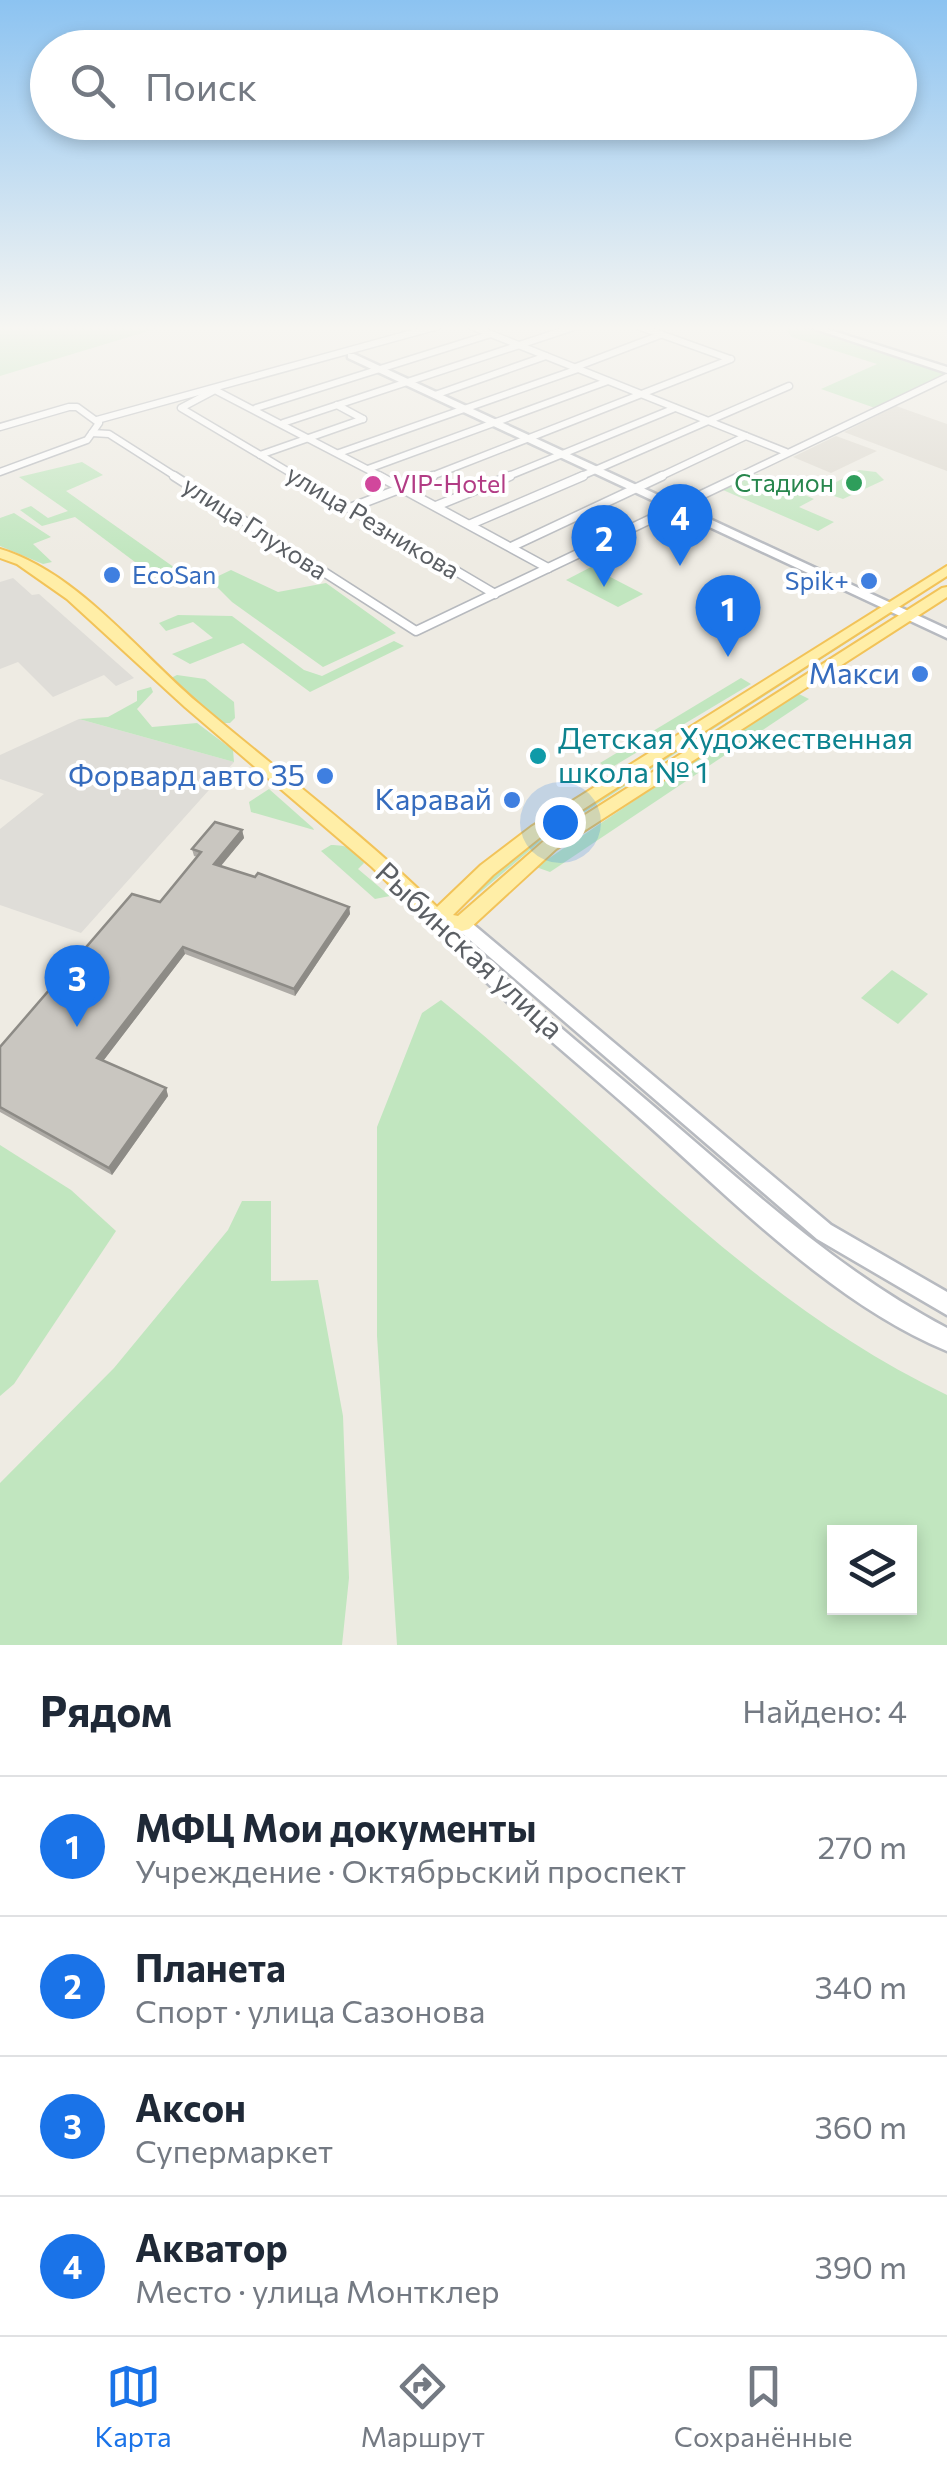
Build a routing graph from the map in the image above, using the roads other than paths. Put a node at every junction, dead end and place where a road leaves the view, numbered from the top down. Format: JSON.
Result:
{"nodes":[{"id":1,"x":168,"y":403,"type":"edge"},
{"id":2,"x":191,"y":403,"type":"edge"},
{"id":3,"x":244,"y":403,"type":"edge"},
{"id":4,"x":272,"y":403,"type":"edge"},
{"id":5,"x":343,"y":403,"type":"edge"},
{"id":6,"x":457,"y":403,"type":"edge"},
{"id":7,"x":482,"y":403,"type":"edge"},
{"id":8,"x":550,"y":403,"type":"edge"},
{"id":9,"x":619,"y":403,"type":"edge"},
{"id":10,"x":663,"y":403,"type":"edge"},
{"id":11,"x":750,"y":403,"type":"edge"},
{"id":12,"x":886,"y":403,"type":"edge"},
{"id":13,"x":336,"y":405,"type":"junction"},
{"id":14,"x":256,"y":408,"type":"junction"},
{"id":15,"x":468,"y":408,"type":"junction"},
{"id":16,"x":676,"y":408,"type":"junction"},
{"id":17,"x":708,"y":421,"type":"junction"},
{"id":18,"x":98,"y":422,"type":"junction"},
{"id":19,"x":498,"y":422,"type":"junction"},
{"id":20,"x":283,"y":423,"type":"junction"},
{"id":21,"x":0,"y":427,"type":"edge"},
{"id":22,"x":92,"y":434,"type":"junction"},
{"id":23,"x":746,"y":436,"type":"junction"},
{"id":24,"x":530,"y":437,"type":"junction"},
{"id":25,"x":310,"y":438,"type":"junction"},
{"id":26,"x":786,"y":452,"type":"junction"},
{"id":27,"x":339,"y":453,"type":"junction"},
{"id":28,"x":565,"y":453,"type":"junction"},
{"id":29,"x":260,"y":455,"type":"junction"},
{"id":30,"x":368,"y":469,"type":"junction"},
{"id":31,"x":600,"y":469,"type":"junction"},
{"id":32,"x":0,"y":472,"type":"edge"},
{"id":33,"x":638,"y":486,"type":"junction"},
{"id":34,"x":402,"y":487,"type":"junction"},
{"id":35,"x":678,"y":505,"type":"junction"},
{"id":36,"x":436,"y":506,"type":"junction"},
{"id":37,"x":350,"y":508,"type":"junction"},
{"id":38,"x":471,"y":524,"type":"junction"},
{"id":39,"x":511,"y":547,"type":"junction"},
{"id":40,"x":0,"y":553,"type":"edge"},
{"id":41,"x":548,"y":568,"type":"junction"},
{"id":42,"x":947,"y":570,"type":"edge"},
{"id":43,"x":947,"y":590,"type":"edge"},
{"id":44,"x":495,"y":594,"type":"junction"},
{"id":45,"x":891,"y":605,"type":"junction"},
{"id":46,"x":911,"y":614,"type":"junction"},
{"id":47,"x":947,"y":632,"type":"edge"},
{"id":48,"x":442,"y":915,"type":"junction"},
{"id":49,"x":462,"y":924,"type":"junction"},
{"id":50,"x":947,"y":1304,"type":"edge"},
{"id":51,"x":947,"y":1340,"type":"edge"}],
"edges":[{"from":1,"to":18,"type":"street"},
{"from":2,"to":29,"type":"street","name":"улица Резникова"},
{"from":3,"to":14,"type":"street"},
{"from":4,"to":14,"type":"street"},
{"from":5,"to":13,"type":"street"},
{"from":6,"to":15,"type":"street"},
{"from":7,"to":15,"type":"street"},
{"from":8,"to":19,"type":"street"},
{"from":9,"to":24,"type":"street"},
{"from":10,"to":16,"type":"street"},
{"from":11,"to":17,"type":"street"},
{"from":12,"to":26,"type":"street"},
{"from":13,"to":20,"type":"street"},
{"from":13,"to":25,"type":"street"},
{"from":14,"to":20,"type":"street"},
{"from":15,"to":19,"type":"street"},
{"from":15,"to":27,"type":"street"},
{"from":16,"to":17,"type":"street"},
{"from":16,"to":28,"type":"street"},
{"from":17,"to":23,"type":"street"},
{"from":17,"to":31,"type":"street"},
{"from":18,"to":21,"type":"street"},
{"from":18,"to":22,"type":"street"},
{"from":19,"to":24,"type":"street"},
{"from":19,"to":30,"type":"street"},
{"from":20,"to":25,"type":"street"},
{"from":22,"to":32,"type":"street"},
{"from":22,"to":44,"type":"street","name":"улица Глухова"},
{"from":23,"to":26,"type":"street"},
{"from":23,"to":33,"type":"street"},
{"from":24,"to":28,"type":"street"},
{"from":24,"to":34,"type":"street"},
{"from":25,"to":27,"type":"street"},
{"from":25,"to":29,"type":"street"},
{"from":26,"to":35,"type":"street"},
{"from":27,"to":30,"type":"street"},
{"from":28,"to":31,"type":"street"},
{"from":28,"to":36,"type":"street"},
{"from":29,"to":37,"type":"street","name":"улица Резникова"},
{"from":30,"to":34,"type":"street"},
{"from":31,"to":33,"type":"street"},
{"from":31,"to":38,"type":"street"},
{"from":33,"to":35,"type":"street"},
{"from":33,"to":39,"type":"street"},
{"from":34,"to":36,"type":"street"},
{"from":34,"to":37,"type":"street"},
{"from":35,"to":41,"type":"street"},
{"from":35,"to":45,"type":"street"},
{"from":36,"to":38,"type":"street"},
{"from":37,"to":44,"type":"street","name":"улица Резникова"},
{"from":38,"to":39,"type":"street"},
{"from":39,"to":41,"type":"street"},
{"from":40,"to":48,"type":"main road"},
{"from":41,"to":44,"type":"street"},
{"from":42,"to":45,"type":"main road"},
{"from":43,"to":46,"type":"main road"},
{"from":45,"to":46,"type":"street"},
{"from":45,"to":48,"type":"main road"},
{"from":46,"to":47,"type":"street"},
{"from":46,"to":49,"type":"main road"},
{"from":48,"to":49,"type":"main road"},
{"from":48,"to":51,"type":"street","name":"Рыбинская улица"},
{"from":49,"to":50,"type":"street"}]}
